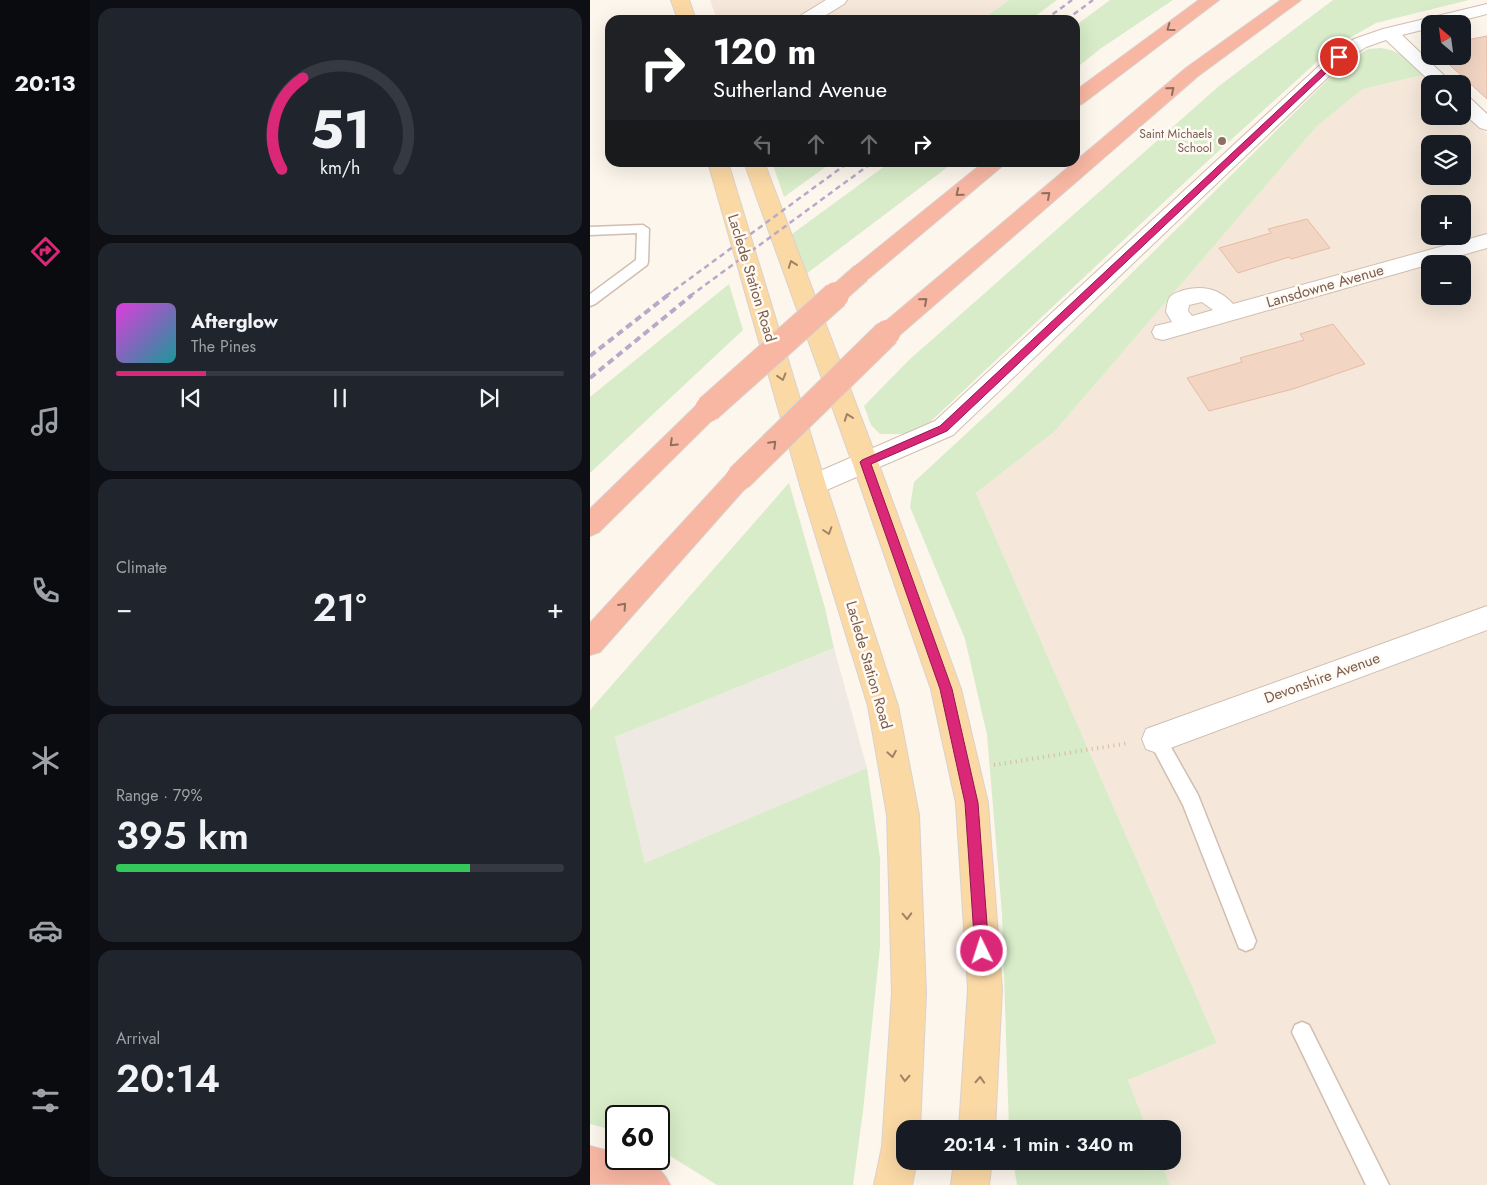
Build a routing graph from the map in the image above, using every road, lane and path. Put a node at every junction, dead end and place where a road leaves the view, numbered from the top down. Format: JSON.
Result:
{"nodes":[{"id":1,"x":680,"y":0,"type":"edge"},
{"id":2,"x":838,"y":0,"type":"edge"},
{"id":3,"x":1210,"y":0,"type":"edge"},
{"id":4,"x":1292,"y":0,"type":"edge"},
{"id":5,"x":1487,"y":9,"type":"edge"},
{"id":6,"x":685,"y":15,"type":"edge"},
{"id":7,"x":814,"y":15,"type":"edge"},
{"id":8,"x":1389,"y":33,"type":"junction"},
{"id":9,"x":1434,"y":75,"type":"edge"},
{"id":10,"x":1080,"y":96,"type":"edge"},
{"id":11,"x":1471,"y":109,"type":"edge"},
{"id":12,"x":1487,"y":124,"type":"edge"},
{"id":13,"x":719,"y":167,"type":"edge"},
{"id":14,"x":756,"y":167,"type":"edge"},
{"id":15,"x":990,"y":167,"type":"edge"},
{"id":16,"x":590,"y":231,"type":"edge"},
{"id":17,"x":1487,"y":241,"type":"edge"},
{"id":18,"x":590,"y":301,"type":"edge"},
{"id":19,"x":1163,"y":332,"type":"dead end"},
{"id":20,"x":865,"y":462,"type":"junction"},
{"id":21,"x":814,"y":485,"type":"junction"},
{"id":22,"x":590,"y":525,"type":"edge"},
{"id":23,"x":1487,"y":618,"type":"edge"},
{"id":24,"x":590,"y":643,"type":"edge"},
{"id":25,"x":1157,"y":739,"type":"junction"},
{"id":26,"x":964,"y":770,"type":"junction"},
{"id":27,"x":1246,"y":941,"type":"dead end"},
{"id":28,"x":1302,"y":1032,"type":"dead end"},
{"id":29,"x":978,"y":1120,"type":"edge"},
{"id":30,"x":590,"y":1165,"type":"edge"},
{"id":31,"x":972,"y":1170,"type":"edge"},
{"id":32,"x":644,"y":1182,"type":"edge"},
{"id":33,"x":893,"y":1185,"type":"edge"},
{"id":34,"x":970,"y":1185,"type":"edge"},
{"id":35,"x":1378,"y":1185,"type":"edge"}],
"edges":[{"from":1,"to":6,"type":"main road"},
{"from":2,"to":7,"type":"street"},
{"from":3,"to":10,"type":"highway","one_way":true},
{"from":24,"to":4,"type":"highway","one_way":true,"bridge":true},
{"from":5,"to":8,"type":"street"},
{"from":8,"to":9,"type":"street"},
{"from":8,"to":20,"type":"street"},
{"from":11,"to":12,"type":"street"},
{"from":13,"to":21,"type":"main road","name":"Laclede Station Road","one_way":true},
{"from":20,"to":14,"type":"main road","one_way":true},
{"from":15,"to":22,"type":"highway","one_way":true,"bridge":true},
{"from":16,"to":18,"type":"lane"},
{"from":17,"to":19,"type":"street","name":"Lansdowne Avenue"},
{"from":20,"to":21,"type":"street"},
{"from":20,"to":26,"type":"main road"},
{"from":21,"to":33,"type":"main road","name":"Laclede Station Road","one_way":true},
{"from":23,"to":25,"type":"street","name":"Devonshire Avenue"},
{"from":25,"to":26,"type":"path"},
{"from":25,"to":27,"type":"lane"},
{"from":29,"to":26,"type":"main road","one_way":true},
{"from":28,"to":35,"type":"lane"},
{"from":30,"to":32,"type":"highway"},
{"from":31,"to":34,"type":"main road"}]}
